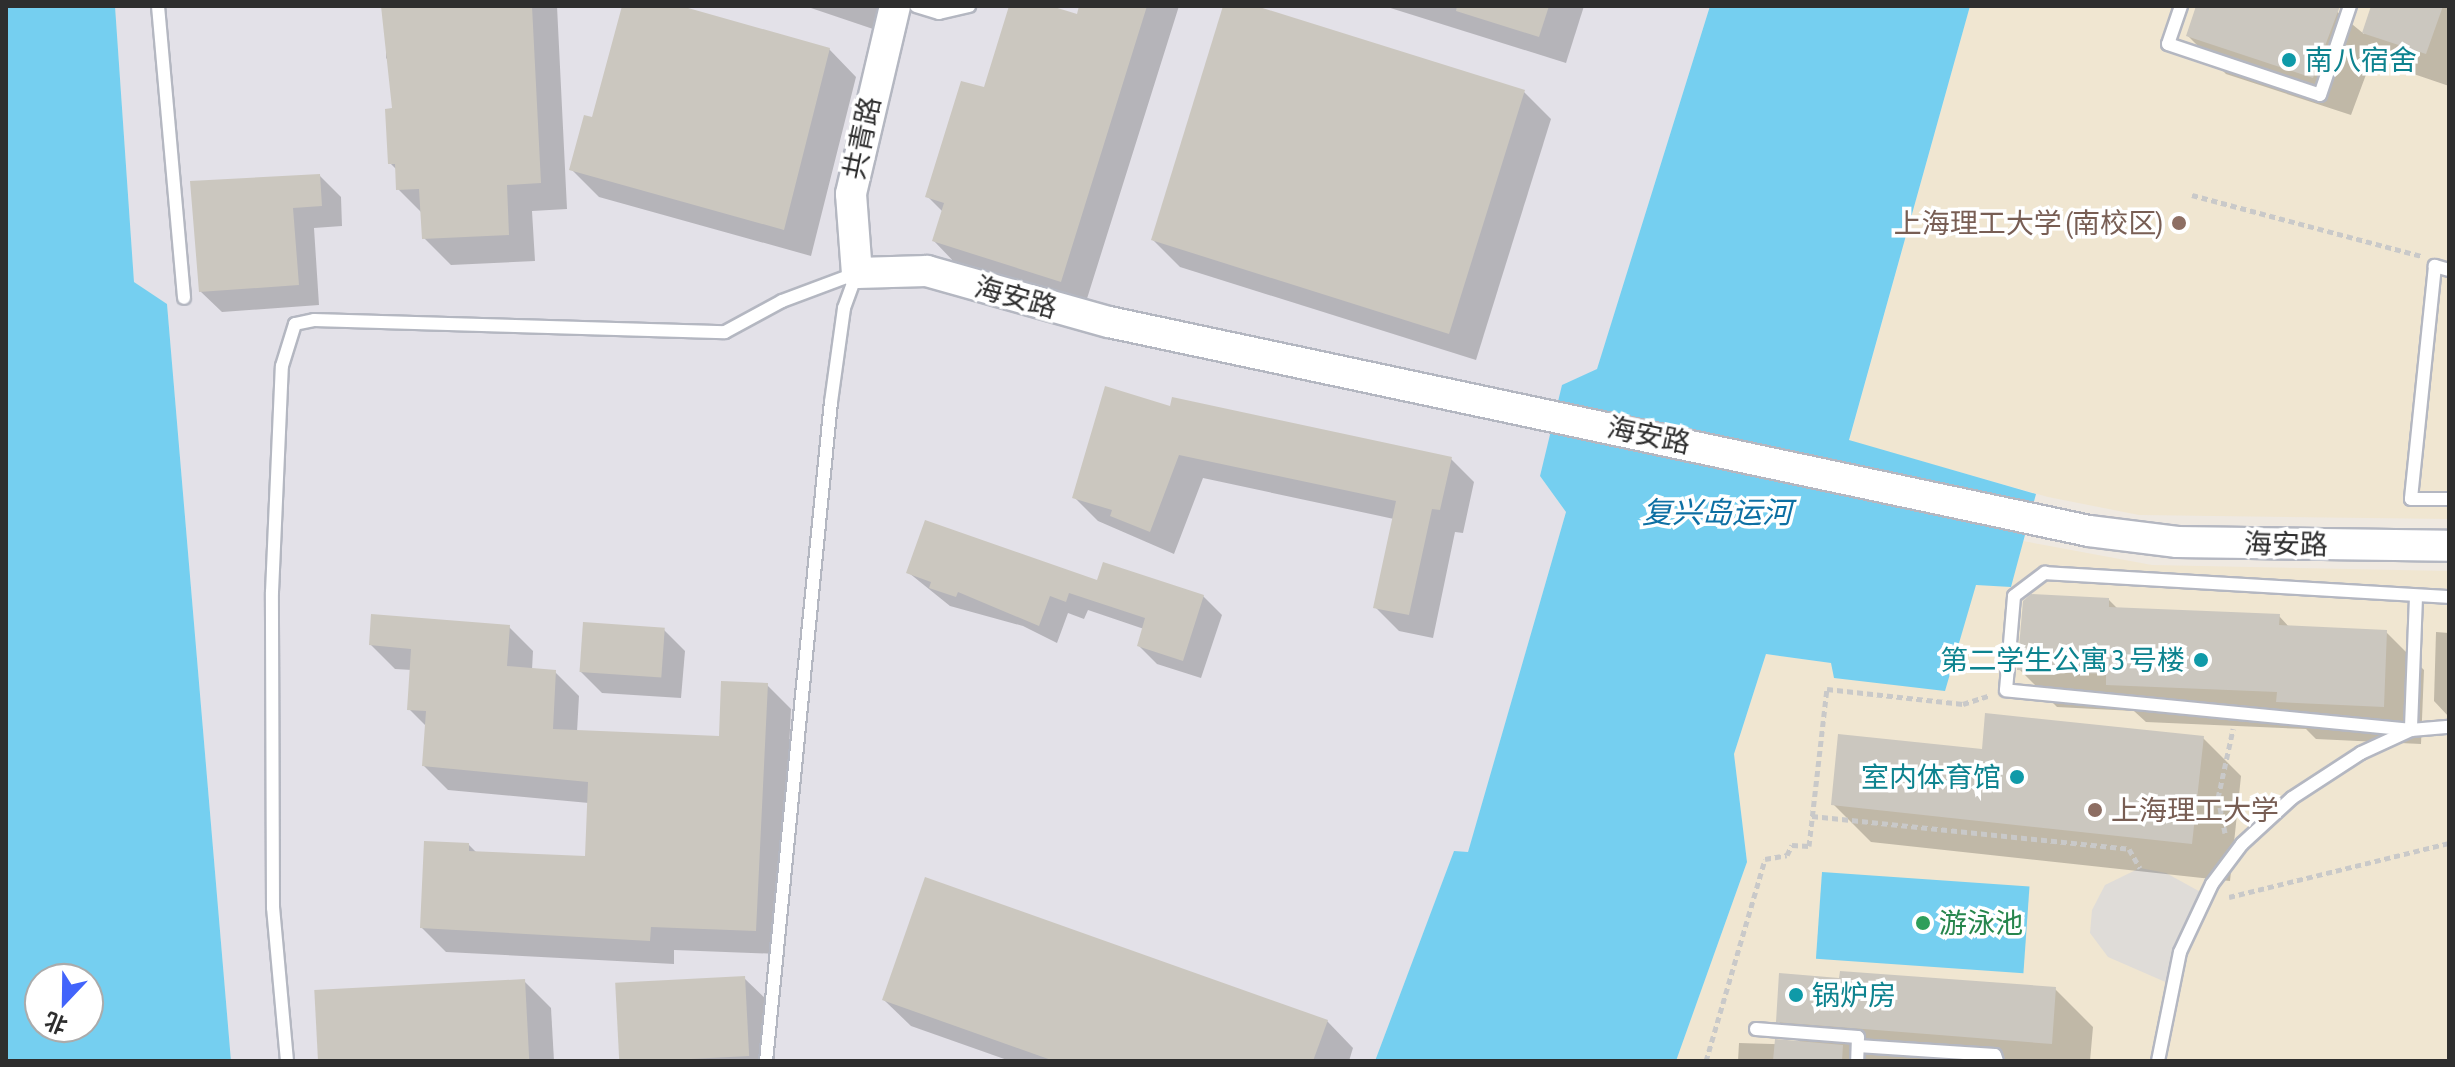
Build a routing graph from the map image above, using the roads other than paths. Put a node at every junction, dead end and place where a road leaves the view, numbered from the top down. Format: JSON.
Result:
{"nodes":[{"id":1,"x":158,"y":6,"type":"edge"},
{"id":2,"x":895,"y":6,"type":"edge"},
{"id":3,"x":916,"y":6,"type":"edge"},
{"id":4,"x":969,"y":6,"type":"edge"},
{"id":5,"x":2181,"y":6,"type":"edge"},
{"id":6,"x":2350,"y":6,"type":"edge"},
{"id":7,"x":2449,"y":270,"type":"edge"},
{"id":8,"x":857,"y":273,"type":"junction"},
{"id":9,"x":184,"y":298,"type":"dead end"},
{"id":10,"x":2449,"y":499,"type":"edge"},
{"id":11,"x":2449,"y":546,"type":"edge"},
{"id":12,"x":2416,"y":597,"type":"junction"},
{"id":13,"x":2449,"y":597,"type":"edge"},
{"id":14,"x":2449,"y":727,"type":"edge"},
{"id":15,"x":2411,"y":730,"type":"junction"},
{"id":16,"x":1756,"y":1029,"type":"dead end"},
{"id":17,"x":1858,"y":1046,"type":"junction"},
{"id":18,"x":287,"y":1061,"type":"edge"},
{"id":19,"x":766,"y":1061,"type":"edge"},
{"id":20,"x":1857,"y":1061,"type":"edge"},
{"id":21,"x":1997,"y":1061,"type":"edge"},
{"id":22,"x":2158,"y":1061,"type":"edge"}],
"edges":[{"from":1,"to":9,"type":"lane"},
{"from":2,"to":8,"type":"street","name":"共青路"},
{"from":3,"to":4,"type":"lane"},
{"from":5,"to":6,"type":"lane"},
{"from":7,"to":10,"type":"lane"},
{"from":8,"to":11,"type":"street","name":"海安路"},
{"from":8,"to":18,"type":"lane"},
{"from":8,"to":19,"type":"lane"},
{"from":12,"to":13,"type":"lane"},
{"from":12,"to":15,"type":"lane"},
{"from":12,"to":15,"type":"lane"},
{"from":14,"to":15,"type":"lane"},
{"from":15,"to":22,"type":"lane"},
{"from":16,"to":17,"type":"lane"},
{"from":17,"to":20,"type":"lane"},
{"from":17,"to":21,"type":"lane"}]}
